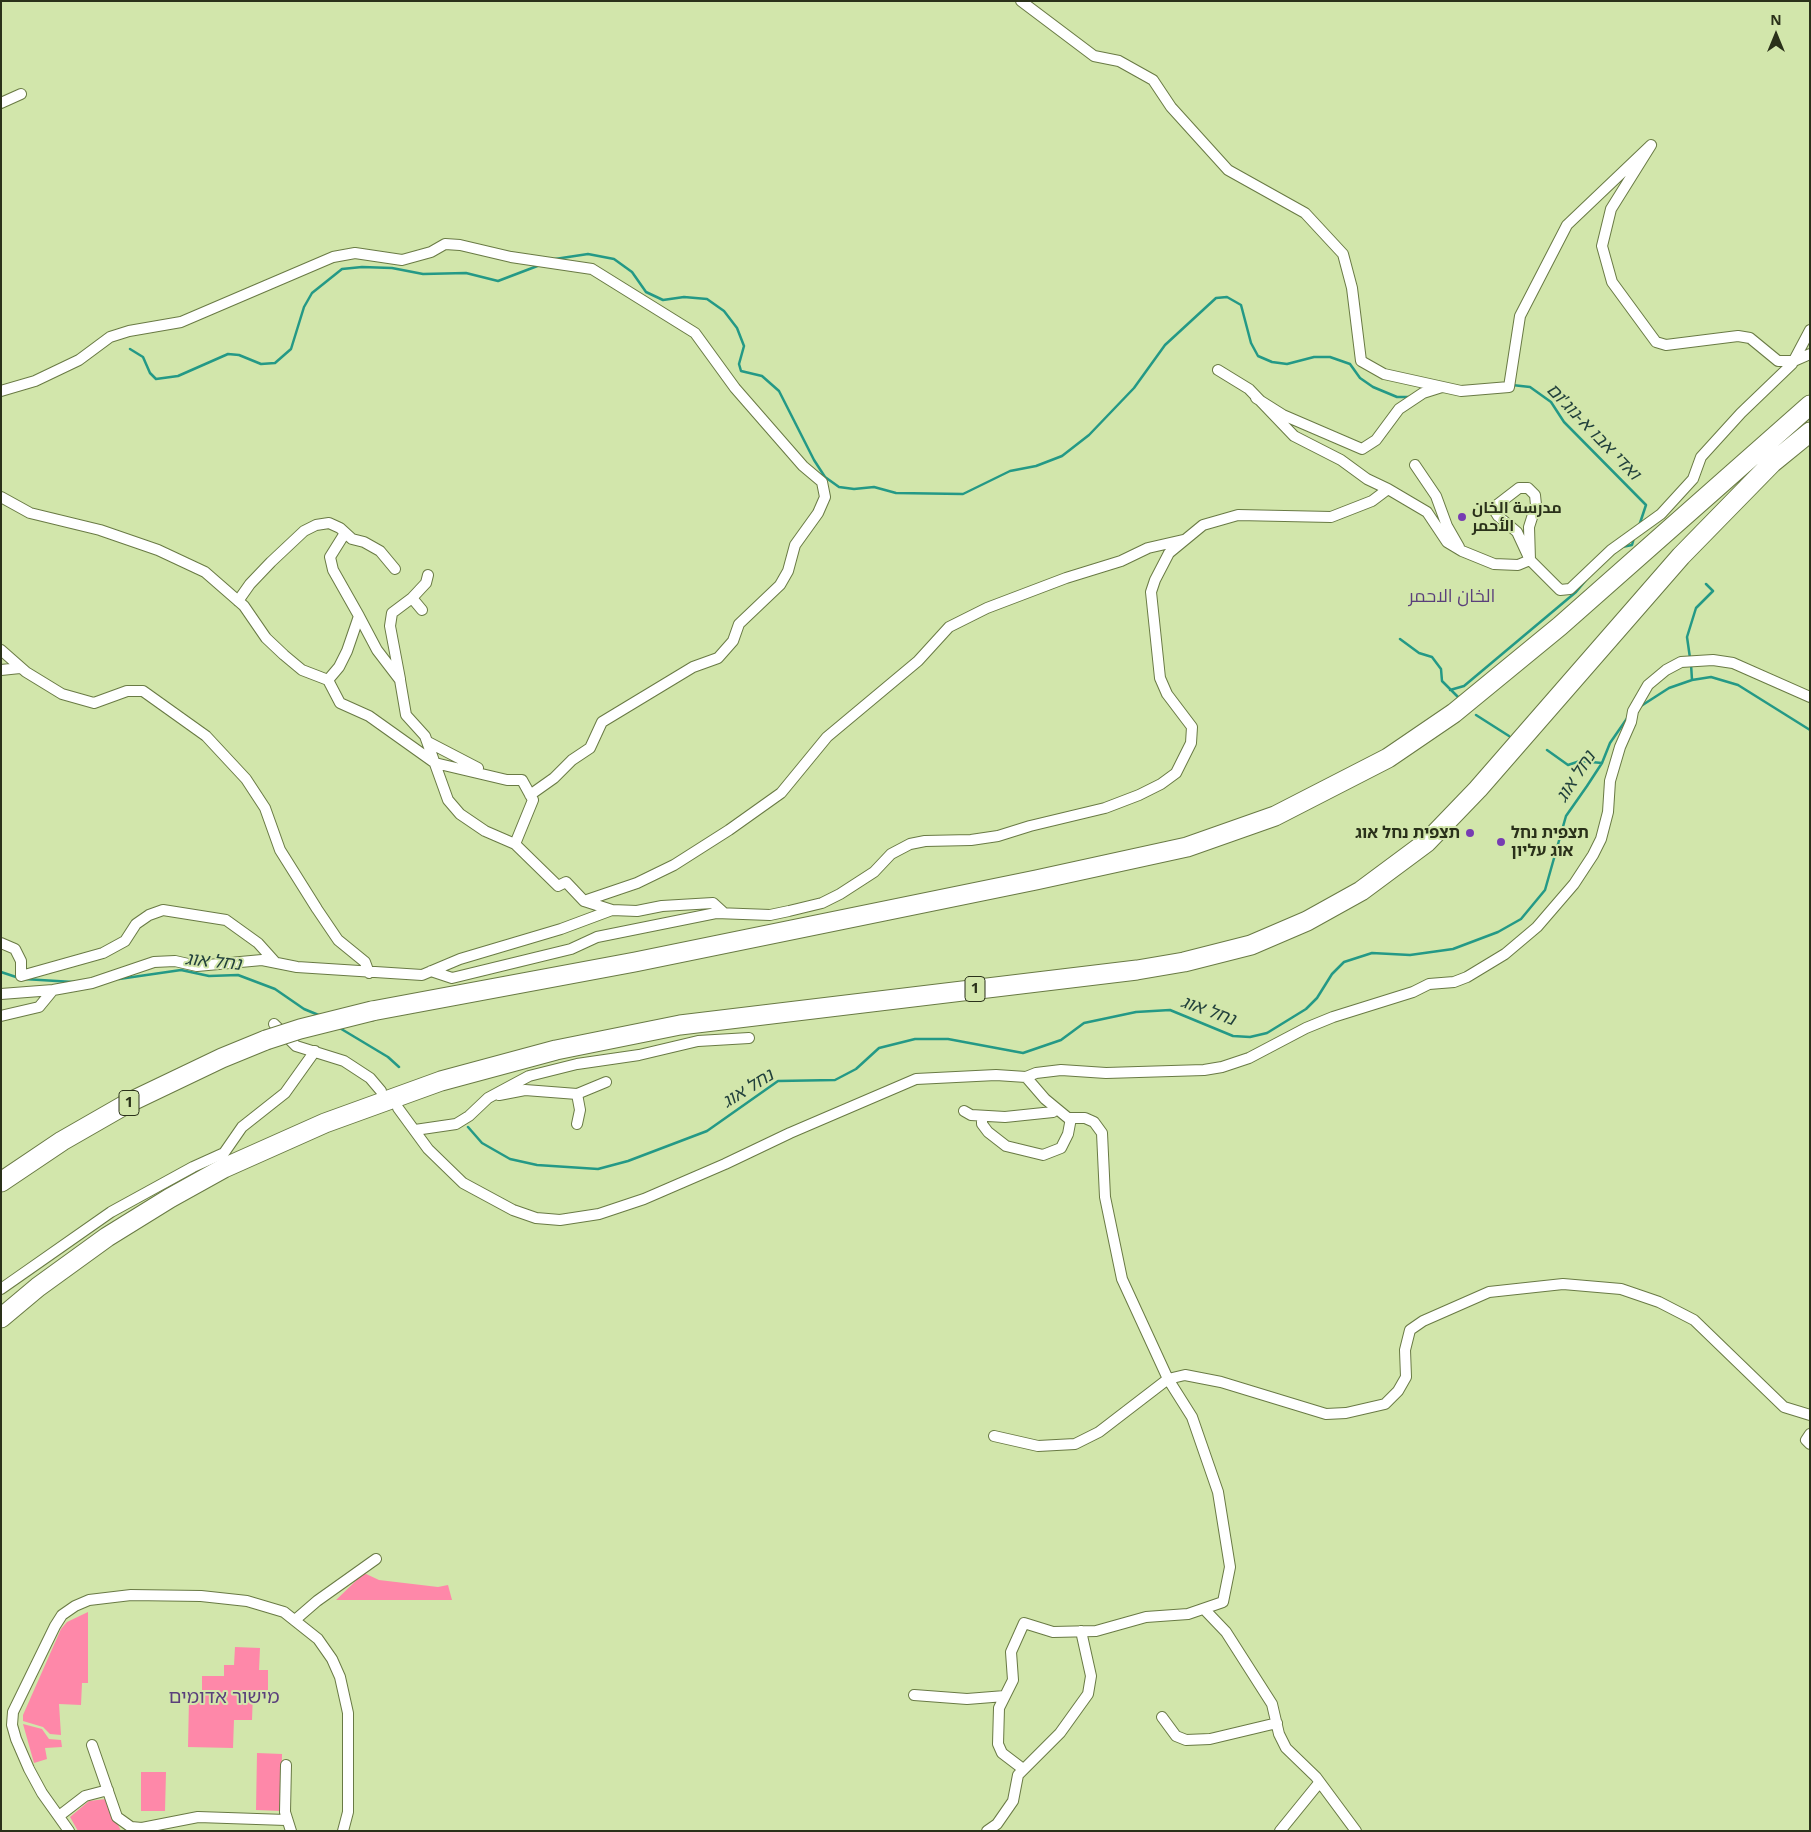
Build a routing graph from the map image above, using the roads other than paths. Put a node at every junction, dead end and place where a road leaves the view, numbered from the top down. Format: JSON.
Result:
{"nodes":[{"id":1,"x":1021,"y":1,"type":"edge"},
{"id":2,"x":22,"y":94,"type":"dead end"},
{"id":3,"x":1,"y":103,"type":"edge"},
{"id":4,"x":1810,"y":330,"type":"edge"},
{"id":5,"x":1810,"y":354,"type":"edge"},
{"id":6,"x":1794,"y":361,"type":"junction"},
{"id":7,"x":1218,"y":370,"type":"dead end"},
{"id":8,"x":1442,"y":387,"type":"junction"},
{"id":9,"x":1,"y":391,"type":"edge"},
{"id":10,"x":1256,"y":398,"type":"junction"},
{"id":11,"x":1810,"y":405,"type":"edge"},
{"id":12,"x":1810,"y":432,"type":"edge"},
{"id":13,"x":1415,"y":465,"type":"dead end"},
{"id":14,"x":1388,"y":489,"type":"junction"},
{"id":15,"x":1,"y":497,"type":"edge"},
{"id":16,"x":345,"y":533,"type":"junction"},
{"id":17,"x":1184,"y":540,"type":"junction"},
{"id":18,"x":1462,"y":551,"type":"junction"},
{"id":19,"x":1530,"y":560,"type":"junction"},
{"id":20,"x":395,"y":569,"type":"dead end"},
{"id":21,"x":428,"y":575,"type":"dead end"},
{"id":22,"x":412,"y":598,"type":"junction"},
{"id":23,"x":238,"y":601,"type":"junction"},
{"id":24,"x":422,"y":610,"type":"dead end"},
{"id":25,"x":359,"y":616,"type":"junction"},
{"id":26,"x":1,"y":650,"type":"edge"},
{"id":27,"x":20,"y":668,"type":"junction"},
{"id":28,"x":1,"y":670,"type":"edge"},
{"id":29,"x":328,"y":680,"type":"junction"},
{"id":30,"x":400,"y":680,"type":"junction"},
{"id":31,"x":1810,"y":697,"type":"edge"},
{"id":32,"x":428,"y":742,"type":"junction"},
{"id":33,"x":435,"y":763,"type":"junction"},
{"id":34,"x":488,"y":774,"type":"junction"},
{"id":35,"x":530,"y":795,"type":"junction"},
{"id":36,"x":515,"y":844,"type":"junction"},
{"id":37,"x":584,"y":901,"type":"junction"},
{"id":38,"x":612,"y":910,"type":"junction"},
{"id":39,"x":724,"y":913,"type":"junction"},
{"id":40,"x":1,"y":943,"type":"edge"},
{"id":41,"x":276,"y":963,"type":"junction"},
{"id":42,"x":432,"y":971,"type":"junction"},
{"id":43,"x":369,"y":973,"type":"junction"},
{"id":44,"x":53,"y":990,"type":"junction"},
{"id":45,"x":1,"y":994,"type":"edge"},
{"id":46,"x":1,"y":1016,"type":"edge"},
{"id":47,"x":270,"y":1032,"type":"junction"},
{"id":48,"x":749,"y":1038,"type":"dead end"},
{"id":49,"x":315,"y":1050,"type":"junction"},
{"id":50,"x":1026,"y":1077,"type":"junction"},
{"id":51,"x":606,"y":1082,"type":"dead end"},
{"id":52,"x":381,"y":1091,"type":"dead end"},
{"id":53,"x":577,"y":1094,"type":"junction"},
{"id":54,"x":488,"y":1098,"type":"junction"},
{"id":55,"x":398,"y":1108,"type":"dead end"},
{"id":56,"x":1057,"y":1109,"type":"junction"},
{"id":57,"x":964,"y":1111,"type":"dead end"},
{"id":58,"x":982,"y":1116,"type":"junction"},
{"id":59,"x":1071,"y":1118,"type":"junction"},
{"id":60,"x":577,"y":1124,"type":"dead end"},
{"id":61,"x":415,"y":1130,"type":"junction"},
{"id":62,"x":1,"y":1182,"type":"edge"},
{"id":63,"x":1,"y":1290,"type":"edge"},
{"id":64,"x":1,"y":1318,"type":"edge"},
{"id":65,"x":1168,"y":1379,"type":"junction"},
{"id":66,"x":1810,"y":1415,"type":"edge"},
{"id":67,"x":1810,"y":1434,"type":"edge"},
{"id":68,"x":994,"y":1436,"type":"dead end"},
{"id":69,"x":1810,"y":1444,"type":"edge"},
{"id":70,"x":376,"y":1559,"type":"dead end"},
{"id":71,"x":1204,"y":1609,"type":"junction"},
{"id":72,"x":295,"y":1620,"type":"junction"},
{"id":73,"x":1081,"y":1631,"type":"junction"},
{"id":74,"x":914,"y":1695,"type":"dead end"},
{"id":75,"x":1005,"y":1696,"type":"junction"},
{"id":76,"x":1162,"y":1717,"type":"dead end"},
{"id":77,"x":1277,"y":1723,"type":"junction"},
{"id":78,"x":92,"y":1745,"type":"dead end"},
{"id":79,"x":286,"y":1765,"type":"dead end"},
{"id":80,"x":1024,"y":1769,"type":"junction"},
{"id":81,"x":1319,"y":1783,"type":"junction"},
{"id":82,"x":108,"y":1790,"type":"junction"},
{"id":83,"x":59,"y":1816,"type":"junction"},
{"id":84,"x":286,"y":1820,"type":"junction"},
{"id":85,"x":69,"y":1831,"type":"edge"},
{"id":86,"x":291,"y":1831,"type":"edge"},
{"id":87,"x":343,"y":1831,"type":"edge"},
{"id":88,"x":987,"y":1831,"type":"edge"},
{"id":89,"x":1280,"y":1831,"type":"edge"},
{"id":90,"x":1356,"y":1831,"type":"edge"}],
"edges":[{"from":1,"to":8,"type":"street"},
{"from":2,"to":3,"type":"street"},
{"from":4,"to":6,"type":"street"},
{"from":5,"to":6,"type":"street"},
{"from":6,"to":8,"type":"street"},
{"from":6,"to":19,"type":"street"},
{"from":7,"to":10,"type":"street"},
{"from":8,"to":10,"type":"street"},
{"from":9,"to":35,"type":"street"},
{"from":10,"to":14,"type":"street"},
{"from":11,"to":47,"type":"highway","number":"1","bridge":true},
{"from":12,"to":64,"type":"highway","number":"1"},
{"from":13,"to":18,"type":"street"},
{"from":14,"to":17,"type":"street"},
{"from":14,"to":18,"type":"street"},
{"from":15,"to":23,"type":"street"},
{"from":16,"to":20,"type":"street"},
{"from":16,"to":23,"type":"street"},
{"from":16,"to":25,"type":"street"},
{"from":17,"to":37,"type":"street"},
{"from":17,"to":39,"type":"street"},
{"from":18,"to":19,"type":"street"},
{"from":19,"to":19,"type":"street"},
{"from":21,"to":22,"type":"street"},
{"from":22,"to":24,"type":"street"},
{"from":22,"to":30,"type":"street"},
{"from":23,"to":29,"type":"street"},
{"from":25,"to":29,"type":"street"},
{"from":25,"to":30,"type":"street"},
{"from":26,"to":27,"type":"street"},
{"from":27,"to":28,"type":"street"},
{"from":27,"to":43,"type":"street"},
{"from":29,"to":33,"type":"street"},
{"from":30,"to":32,"type":"street"},
{"from":31,"to":50,"type":"street"},
{"from":32,"to":33,"type":"street"},
{"from":32,"to":34,"type":"street"},
{"from":33,"to":34,"type":"street"},
{"from":33,"to":36,"type":"street"},
{"from":34,"to":35,"type":"street"},
{"from":35,"to":36,"type":"street"},
{"from":36,"to":37,"type":"street"},
{"from":37,"to":38,"type":"street"},
{"from":38,"to":39,"type":"street"},
{"from":38,"to":42,"type":"street"},
{"from":39,"to":42,"type":"street"},
{"from":40,"to":41,"type":"street"},
{"from":41,"to":43,"type":"street"},
{"from":41,"to":44,"type":"street"},
{"from":42,"to":43,"type":"street"},
{"from":44,"to":45,"type":"street"},
{"from":44,"to":46,"type":"street"},
{"from":47,"to":49,"type":"street"},
{"from":47,"to":62,"type":"highway","number":"1"},
{"from":48,"to":54,"type":"street"},
{"from":49,"to":52,"type":"street"},
{"from":49,"to":63,"type":"street"},
{"from":50,"to":56,"type":"street"},
{"from":50,"to":61,"type":"street"},
{"from":51,"to":53,"type":"street"},
{"from":53,"to":54,"type":"street"},
{"from":53,"to":60,"type":"street"},
{"from":54,"to":61,"type":"street"},
{"from":55,"to":61,"type":"street"},
{"from":56,"to":58,"type":"street"},
{"from":56,"to":59,"type":"street"},
{"from":57,"to":58,"type":"street"},
{"from":58,"to":59,"type":"street"},
{"from":59,"to":65,"type":"street"},
{"from":65,"to":66,"type":"street"},
{"from":65,"to":68,"type":"street"},
{"from":65,"to":71,"type":"street"},
{"from":67,"to":69,"type":"street"},
{"from":70,"to":72,"type":"street"},
{"from":71,"to":73,"type":"street"},
{"from":71,"to":77,"type":"street"},
{"from":72,"to":83,"type":"street"},
{"from":72,"to":87,"type":"street"},
{"from":73,"to":75,"type":"street"},
{"from":73,"to":80,"type":"street"},
{"from":74,"to":75,"type":"street"},
{"from":75,"to":80,"type":"street"},
{"from":76,"to":77,"type":"street"},
{"from":77,"to":81,"type":"street"},
{"from":78,"to":82,"type":"street"},
{"from":79,"to":84,"type":"street"},
{"from":80,"to":88,"type":"street"},
{"from":81,"to":89,"type":"street"},
{"from":81,"to":90,"type":"street"},
{"from":82,"to":83,"type":"street"},
{"from":82,"to":84,"type":"street"},
{"from":83,"to":85,"type":"street"},
{"from":84,"to":86,"type":"street"}]}
